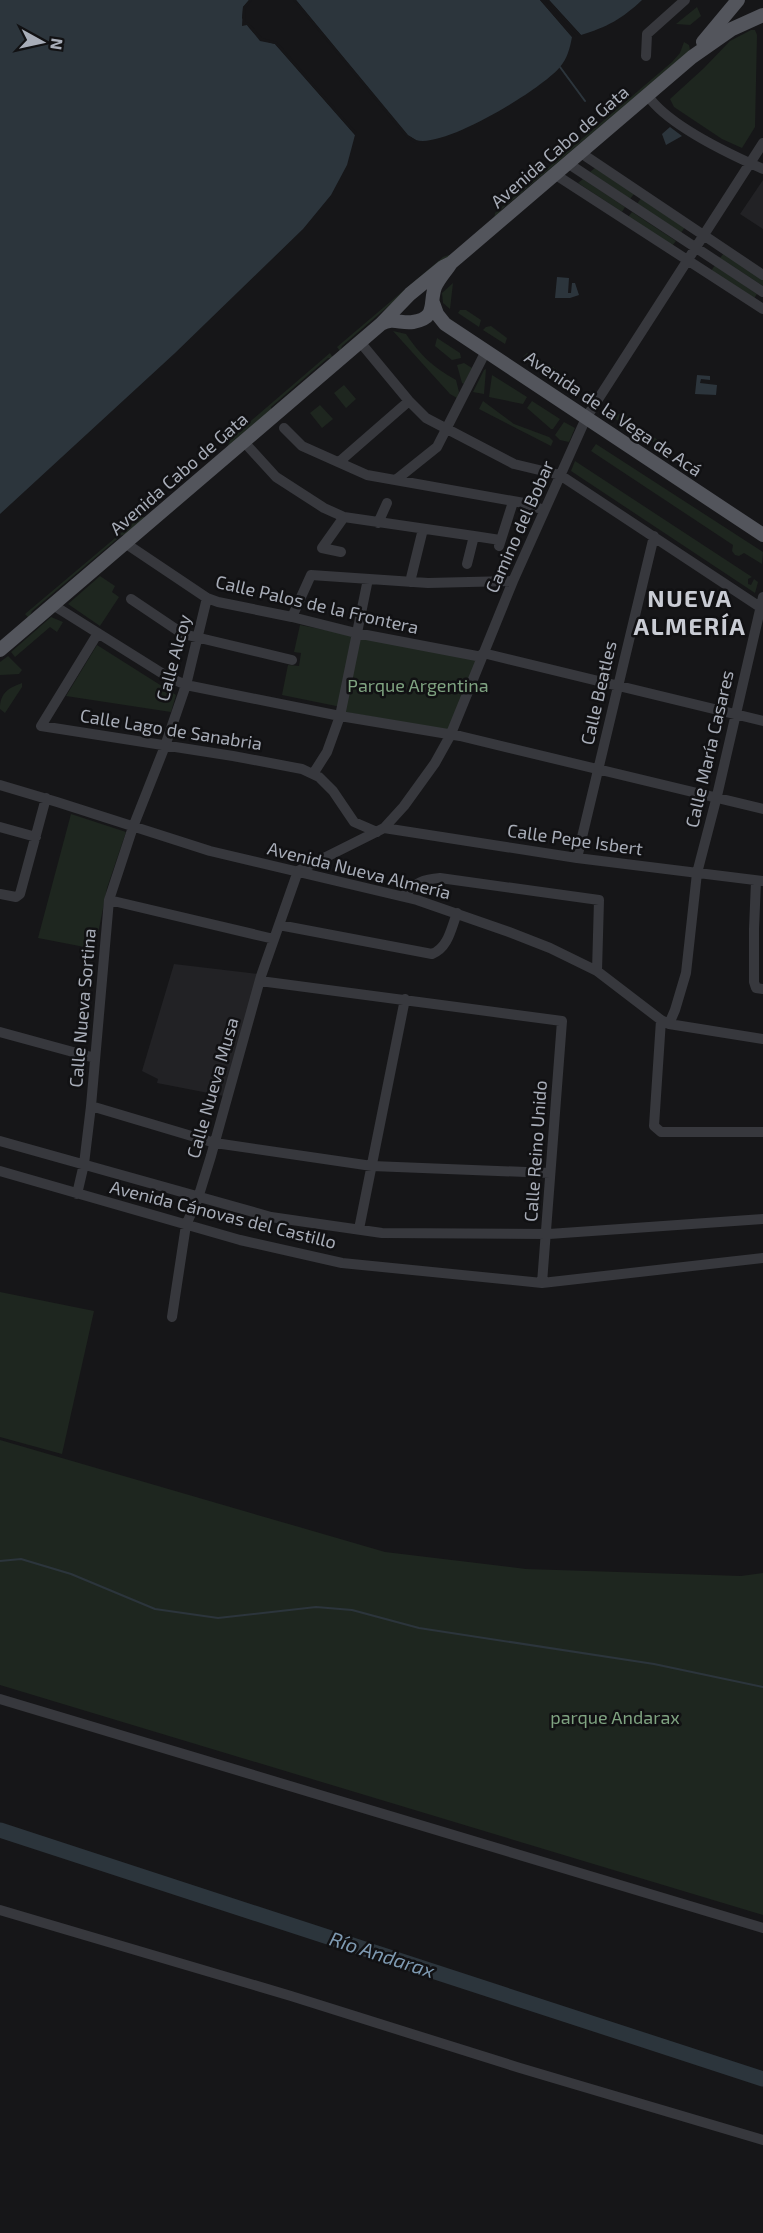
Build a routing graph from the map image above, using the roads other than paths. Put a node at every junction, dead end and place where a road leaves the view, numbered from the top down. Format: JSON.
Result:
{"nodes":[{"id":1,"x":686,"y":0,"type":"edge"},
{"id":2,"x":739,"y":0,"type":"edge"},
{"id":3,"x":760,"y":18,"type":"edge"},
{"id":4,"x":646,"y":56,"type":"dead end"},
{"id":5,"x":692,"y":57,"type":"junction"},
{"id":6,"x":648,"y":96,"type":"junction"},
{"id":7,"x":763,"y":143,"type":"edge"},
{"id":8,"x":581,"y":153,"type":"junction"},
{"id":9,"x":569,"y":164,"type":"junction"},
{"id":10,"x":751,"y":164,"type":"junction"},
{"id":11,"x":763,"y":169,"type":"edge"},
{"id":12,"x":556,"y":175,"type":"junction"},
{"id":13,"x":704,"y":236,"type":"junction"},
{"id":14,"x":696,"y":248,"type":"junction"},
{"id":15,"x":689,"y":260,"type":"junction"},
{"id":16,"x":451,"y":263,"type":"junction"},
{"id":17,"x":763,"y":274,"type":"edge"},
{"id":18,"x":418,"y":290,"type":"junction"},
{"id":19,"x":763,"y":292,"type":"edge"},
{"id":20,"x":433,"y":299,"type":"junction"},
{"id":21,"x":399,"y":307,"type":"junction"},
{"id":22,"x":763,"y":309,"type":"edge"},
{"id":23,"x":420,"y":320,"type":"junction"},
{"id":24,"x":404,"y":321,"type":"junction"},
{"id":25,"x":444,"y":323,"type":"junction"},
{"id":26,"x":381,"y":324,"type":"junction"},
{"id":27,"x":360,"y":342,"type":"junction"},
{"id":28,"x":486,"y":351,"type":"junction"},
{"id":29,"x":409,"y":400,"type":"junction"},
{"id":30,"x":586,"y":418,"type":"junction"},
{"id":31,"x":284,"y":428,"type":"dead end"},
{"id":32,"x":447,"y":428,"type":"junction"},
{"id":33,"x":244,"y":442,"type":"junction"},
{"id":34,"x":339,"y":462,"type":"junction"},
{"id":35,"x":560,"y":475,"type":"junction"},
{"id":36,"x":398,"y":479,"type":"junction"},
{"id":37,"x":513,"y":502,"type":"junction"},
{"id":38,"x":387,"y":503,"type":"dead end"},
{"id":39,"x":544,"y":510,"type":"junction"},
{"id":40,"x":344,"y":517,"type":"junction"},
{"id":41,"x":378,"y":523,"type":"junction"},
{"id":42,"x":423,"y":529,"type":"junction"},
{"id":43,"x":763,"y":535,"type":"edge"},
{"id":44,"x":474,"y":536,"type":"junction"},
{"id":45,"x":654,"y":536,"type":"junction"},
{"id":46,"x":125,"y":543,"type":"junction"},
{"id":47,"x":341,"y":552,"type":"dead end"},
{"id":48,"x":467,"y":564,"type":"dead end"},
{"id":49,"x":368,"y":579,"type":"junction"},
{"id":50,"x":513,"y":581,"type":"junction"},
{"id":51,"x":410,"y":582,"type":"junction"},
{"id":52,"x":207,"y":598,"type":"junction"},
{"id":53,"x":131,"y":599,"type":"dead end"},
{"id":54,"x":762,"y":604,"type":"edge"},
{"id":55,"x":53,"y":605,"type":"junction"},
{"id":56,"x":292,"y":617,"type":"junction"},
{"id":57,"x":98,"y":633,"type":"junction"},
{"id":58,"x":356,"y":633,"type":"junction"},
{"id":59,"x":197,"y":639,"type":"junction"},
{"id":60,"x":0,"y":650,"type":"edge"},
{"id":61,"x":482,"y":655,"type":"junction"},
{"id":62,"x":292,"y":660,"type":"dead end"},
{"id":63,"x":186,"y":685,"type":"junction"},
{"id":64,"x":618,"y":687,"type":"junction"},
{"id":65,"x":735,"y":715,"type":"junction"},
{"id":66,"x":340,"y":716,"type":"junction"},
{"id":67,"x":763,"y":721,"type":"edge"},
{"id":68,"x":450,"y":736,"type":"junction"},
{"id":69,"x":165,"y":746,"type":"junction"},
{"id":70,"x":598,"y":770,"type":"junction"},
{"id":71,"x":312,"y":774,"type":"junction"},
{"id":72,"x":0,"y":785,"type":"edge"},
{"id":73,"x":46,"y":798,"type":"junction"},
{"id":74,"x":716,"y":798,"type":"junction"},
{"id":75,"x":763,"y":809,"type":"edge"},
{"id":76,"x":0,"y":826,"type":"edge"},
{"id":77,"x":133,"y":827,"type":"junction"},
{"id":78,"x":380,"y":830,"type":"junction"},
{"id":79,"x":36,"y":837,"type":"junction"},
{"id":80,"x":577,"y":858,"type":"junction"},
{"id":81,"x":298,"y":871,"type":"junction"},
{"id":82,"x":697,"y":873,"type":"junction"},
{"id":83,"x":760,"y":881,"type":"edge"},
{"id":84,"x":0,"y":894,"type":"edge"},
{"id":85,"x":404,"y":896,"type":"junction"},
{"id":86,"x":109,"y":900,"type":"junction"},
{"id":87,"x":456,"y":913,"type":"junction"},
{"id":88,"x":279,"y":925,"type":"junction"},
{"id":89,"x":274,"y":939,"type":"junction"},
{"id":90,"x":597,"y":971,"type":"junction"},
{"id":91,"x":260,"y":981,"type":"junction"},
{"id":92,"x":763,"y":989,"type":"edge"},
{"id":93,"x":405,"y":999,"type":"junction"},
{"id":94,"x":665,"y":1022,"type":"junction"},
{"id":95,"x":0,"y":1032,"type":"edge"},
{"id":96,"x":763,"y":1039,"type":"edge"},
{"id":97,"x":94,"y":1058,"type":"junction"},
{"id":98,"x":91,"y":1106,"type":"junction"},
{"id":99,"x":763,"y":1132,"type":"edge"},
{"id":100,"x":0,"y":1141,"type":"edge"},
{"id":101,"x":215,"y":1143,"type":"junction"},
{"id":102,"x":84,"y":1164,"type":"junction"},
{"id":103,"x":372,"y":1167,"type":"junction"},
{"id":104,"x":0,"y":1171,"type":"edge"},
{"id":105,"x":550,"y":1173,"type":"junction"},
{"id":106,"x":77,"y":1194,"type":"junction"},
{"id":107,"x":198,"y":1198,"type":"junction"},
{"id":108,"x":763,"y":1219,"type":"edge"},
{"id":109,"x":186,"y":1225,"type":"junction"},
{"id":110,"x":359,"y":1229,"type":"junction"},
{"id":111,"x":546,"y":1234,"type":"junction"},
{"id":112,"x":763,"y":1258,"type":"edge"},
{"id":113,"x":542,"y":1283,"type":"junction"},
{"id":114,"x":172,"y":1317,"type":"dead end"},
{"id":115,"x":0,"y":1699,"type":"edge"},
{"id":116,"x":0,"y":1910,"type":"edge"},
{"id":117,"x":763,"y":1928,"type":"edge"},
{"id":118,"x":763,"y":2140,"type":"edge"}],
"edges":[{"from":1,"to":4,"type":"street"},
{"from":2,"to":3,"type":"main road"},
{"from":2,"to":5,"type":"main road","name":"Avenida Cabo de Gata"},
{"from":3,"to":5,"type":"main road","name":"Avenida Cabo de Gata"},
{"from":5,"to":6,"type":"main road","name":"Avenida Cabo de Gata"},
{"from":6,"to":8,"type":"main road","name":"Avenida Cabo de Gata"},
{"from":6,"to":10,"type":"street"},
{"from":7,"to":10,"type":"street","name":"Camino del Bobar"},
{"from":8,"to":9,"type":"main road","name":"Avenida Cabo de Gata"},
{"from":8,"to":13,"type":"street"},
{"from":9,"to":12,"type":"main road","name":"Avenida Cabo de Gata"},
{"from":9,"to":14,"type":"street"},
{"from":10,"to":11,"type":"street"},
{"from":10,"to":13,"type":"street","name":"Camino del Bobar"},
{"from":12,"to":15,"type":"street"},
{"from":12,"to":16,"type":"main road","name":"Avenida Cabo de Gata"},
{"from":13,"to":14,"type":"street","name":"Camino del Bobar"},
{"from":13,"to":17,"type":"street"},
{"from":14,"to":15,"type":"street","name":"Camino del Bobar"},
{"from":14,"to":19,"type":"street"},
{"from":15,"to":22,"type":"street"},
{"from":15,"to":30,"type":"street","name":"Camino del Bobar"},
{"from":16,"to":18,"type":"main road","name":"Avenida Cabo de Gata"},
{"from":16,"to":20,"type":"main road","name":"Avenida Cabo de Gata"},
{"from":18,"to":20,"type":"main road"},
{"from":18,"to":21,"type":"main road","name":"Avenida Cabo de Gata"},
{"from":20,"to":23,"type":"main road"},
{"from":20,"to":25,"type":"main road","name":"Avenida de la Vega de Acá"},
{"from":21,"to":24,"type":"main road"},
{"from":21,"to":26,"type":"main road","name":"Avenida Cabo de Gata"},
{"from":23,"to":24,"type":"main road"},
{"from":23,"to":25,"type":"main road","name":"Avenida de la Vega de Acá"},
{"from":24,"to":26,"type":"main road"},
{"from":25,"to":28,"type":"main road","name":"Avenida de la Vega de Acá"},
{"from":26,"to":27,"type":"main road","name":"Avenida Cabo de Gata"},
{"from":27,"to":29,"type":"street"},
{"from":27,"to":33,"type":"main road","name":"Avenida Cabo de Gata"},
{"from":28,"to":30,"type":"main road","name":"Avenida de la Vega de Acá"},
{"from":28,"to":32,"type":"street"},
{"from":29,"to":32,"type":"street"},
{"from":29,"to":34,"type":"street"},
{"from":30,"to":35,"type":"street","name":"Camino del Bobar"},
{"from":30,"to":43,"type":"main road","name":"Avenida de la Vega de Acá"},
{"from":31,"to":34,"type":"street"},
{"from":32,"to":35,"type":"street"},
{"from":32,"to":36,"type":"street"},
{"from":33,"to":40,"type":"street"},
{"from":33,"to":46,"type":"main road","name":"Avenida Cabo de Gata"},
{"from":34,"to":36,"type":"street"},
{"from":35,"to":39,"type":"street","name":"Camino del Bobar"},
{"from":35,"to":45,"type":"street"},
{"from":36,"to":37,"type":"street"},
{"from":37,"to":39,"type":"street"},
{"from":37,"to":44,"type":"street"},
{"from":38,"to":41,"type":"street"},
{"from":39,"to":50,"type":"street","name":"Camino del Bobar"},
{"from":40,"to":41,"type":"street"},
{"from":40,"to":47,"type":"street"},
{"from":41,"to":42,"type":"street"},
{"from":42,"to":44,"type":"street"},
{"from":42,"to":51,"type":"street"},
{"from":44,"to":48,"type":"street"},
{"from":45,"to":54,"type":"street"},
{"from":45,"to":64,"type":"street","name":"Calle Beatles"},
{"from":46,"to":52,"type":"street","name":"Calle Palos de la Frontera"},
{"from":46,"to":55,"type":"main road","name":"Avenida Cabo de Gata"},
{"from":49,"to":51,"type":"street"},
{"from":49,"to":56,"type":"street"},
{"from":49,"to":58,"type":"street"},
{"from":50,"to":51,"type":"street"},
{"from":50,"to":61,"type":"street","name":"Camino del Bobar"},
{"from":52,"to":56,"type":"street","name":"Calle Palos de la Frontera"},
{"from":52,"to":59,"type":"street","name":"Calle Alcoy"},
{"from":53,"to":59,"type":"street"},
{"from":54,"to":65,"type":"street","name":"Calle María Casares"},
{"from":55,"to":57,"type":"street"},
{"from":55,"to":60,"type":"main road","name":"Avenida Cabo de Gata"},
{"from":56,"to":58,"type":"street","name":"Calle Palos de la Frontera"},
{"from":57,"to":63,"type":"street"},
{"from":57,"to":69,"type":"street","name":"Calle Lago de Sanabria"},
{"from":58,"to":61,"type":"street","name":"Calle Palos de la Frontera"},
{"from":58,"to":66,"type":"street"},
{"from":59,"to":62,"type":"street"},
{"from":59,"to":63,"type":"street","name":"Calle Alcoy"},
{"from":61,"to":64,"type":"street","name":"Calle Palos de la Frontera"},
{"from":61,"to":68,"type":"street","name":"Camino del Bobar"},
{"from":63,"to":66,"type":"street"},
{"from":63,"to":69,"type":"street","name":"Calle Alcoy"},
{"from":64,"to":65,"type":"street","name":"Calle Palos de la Frontera"},
{"from":64,"to":70,"type":"street","name":"Calle Beatles"},
{"from":65,"to":67,"type":"street","name":"Calle Palos de la Frontera"},
{"from":65,"to":74,"type":"street","name":"Calle María Casares"},
{"from":66,"to":68,"type":"street"},
{"from":66,"to":71,"type":"street"},
{"from":68,"to":70,"type":"street"},
{"from":68,"to":78,"type":"street","name":"Camino del Bobar"},
{"from":69,"to":71,"type":"street","name":"Calle Lago de Sanabria"},
{"from":69,"to":77,"type":"street","name":"Calle Alcoy"},
{"from":70,"to":74,"type":"street"},
{"from":70,"to":80,"type":"street","name":"Calle Beatles"},
{"from":71,"to":78,"type":"street","name":"Calle Lago de Sanabria"},
{"from":72,"to":73,"type":"street","name":"Avenida Nueva Almería"},
{"from":73,"to":77,"type":"street","name":"Avenida Nueva Almería"},
{"from":73,"to":79,"type":"street"},
{"from":74,"to":75,"type":"street"},
{"from":74,"to":82,"type":"street","name":"Calle María Casares"},
{"from":76,"to":79,"type":"street"},
{"from":77,"to":81,"type":"street","name":"Avenida Nueva Almería"},
{"from":77,"to":86,"type":"street","name":"Calle Nueva Sortina"},
{"from":78,"to":80,"type":"street","name":"Calle Pepe Isbert"},
{"from":78,"to":81,"type":"street","name":"Camino del Bobar"},
{"from":79,"to":84,"type":"street"},
{"from":80,"to":82,"type":"street","name":"Calle Pepe Isbert"},
{"from":81,"to":85,"type":"street","name":"Avenida Nueva Almería"},
{"from":81,"to":88,"type":"street","name":"Calle Nueva Musa"},
{"from":82,"to":83,"type":"street","name":"Calle Pepe Isbert"},
{"from":82,"to":94,"type":"street","name":"Calle María Casares"},
{"from":83,"to":92,"type":"street"},
{"from":85,"to":87,"type":"street","name":"Avenida Nueva Almería"},
{"from":85,"to":90,"type":"street"},
{"from":86,"to":89,"type":"street"},
{"from":86,"to":97,"type":"street","name":"Calle Nueva Sortina"},
{"from":87,"to":88,"type":"street"},
{"from":87,"to":90,"type":"street","name":"Avenida Nueva Almería"},
{"from":88,"to":89,"type":"street","name":"Calle Nueva Musa"},
{"from":89,"to":91,"type":"street","name":"Calle Nueva Musa"},
{"from":90,"to":94,"type":"street","name":"Avenida Nueva Almería"},
{"from":91,"to":93,"type":"street"},
{"from":91,"to":101,"type":"street","name":"Calle Nueva Musa"},
{"from":93,"to":103,"type":"street"},
{"from":93,"to":105,"type":"street","name":"Calle Reino Unido"},
{"from":94,"to":96,"type":"street","name":"Avenida Nueva Almería"},
{"from":94,"to":99,"type":"street","name":"Calle María Casares"},
{"from":95,"to":97,"type":"street"},
{"from":97,"to":98,"type":"street","name":"Calle Nueva Sortina"},
{"from":98,"to":101,"type":"street"},
{"from":98,"to":102,"type":"street","name":"Calle Nueva Sortina"},
{"from":100,"to":102,"type":"street","name":"Avenida Cánovas del Castillo"},
{"from":101,"to":103,"type":"street"},
{"from":101,"to":107,"type":"street","name":"Calle Nueva Musa"},
{"from":102,"to":106,"type":"street","name":"Calle Nueva Sortina"},
{"from":102,"to":107,"type":"street","name":"Avenida Cánovas del Castillo"},
{"from":103,"to":105,"type":"street"},
{"from":103,"to":110,"type":"street"},
{"from":104,"to":106,"type":"street","name":"Avenida Cánovas del Castillo"},
{"from":105,"to":111,"type":"street","name":"Calle Reino Unido"},
{"from":106,"to":109,"type":"street","name":"Avenida Cánovas del Castillo"},
{"from":107,"to":109,"type":"street","name":"Calle Nueva Musa"},
{"from":107,"to":110,"type":"street","name":"Avenida Cánovas del Castillo"},
{"from":108,"to":111,"type":"street","name":"Avenida Cánovas del Castillo"},
{"from":109,"to":113,"type":"street","name":"Avenida Cánovas del Castillo"},
{"from":109,"to":114,"type":"street","name":"Calle Nueva Musa"},
{"from":110,"to":111,"type":"street","name":"Avenida Cánovas del Castillo"},
{"from":111,"to":113,"type":"street","name":"Calle Reino Unido"},
{"from":112,"to":113,"type":"street","name":"Avenida Cánovas del Castillo"},
{"from":115,"to":117,"type":"street"},
{"from":116,"to":118,"type":"street"}]}
